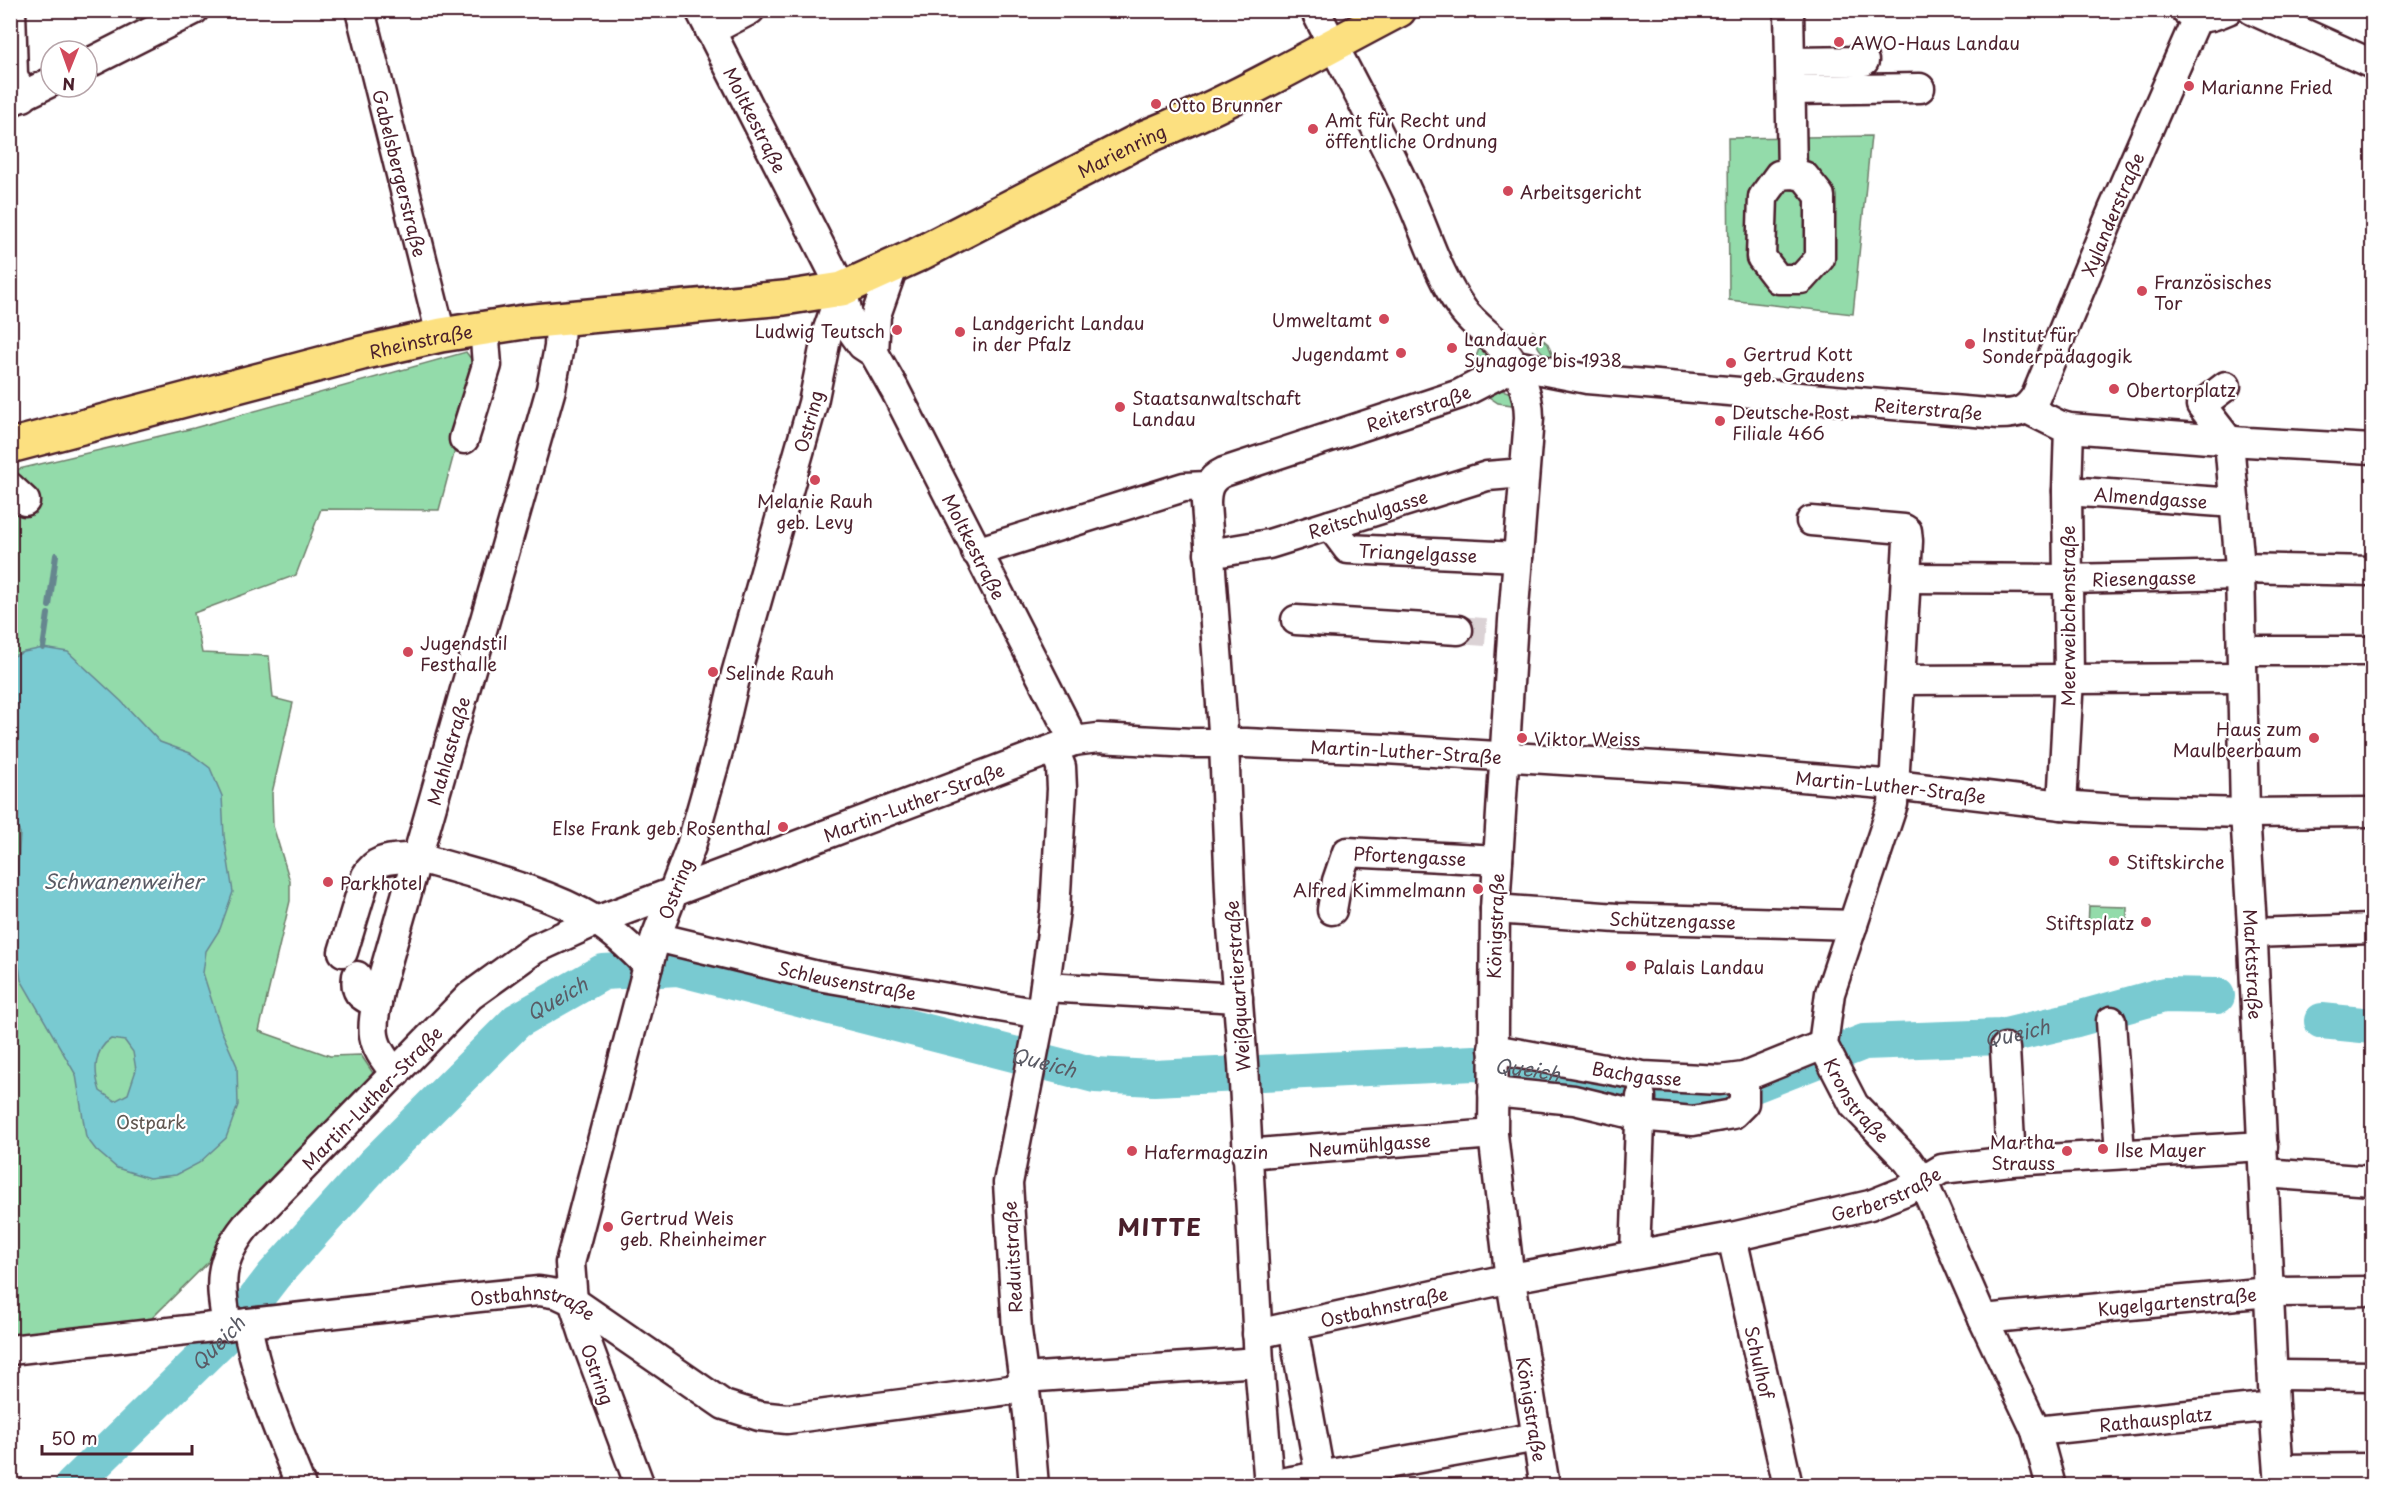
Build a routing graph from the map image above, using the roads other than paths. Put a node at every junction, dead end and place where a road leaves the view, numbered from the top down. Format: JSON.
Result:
{"nodes":[{"id":1,"x":11,"y":10,"type":"edge"},
{"id":2,"x":195,"y":10,"type":"edge"},
{"id":3,"x":360,"y":10,"type":"edge"},
{"id":4,"x":750,"y":10,"type":"edge"},
{"id":5,"x":1315,"y":10,"type":"edge"},
{"id":6,"x":1399,"y":10,"type":"edge"},
{"id":7,"x":1789,"y":10,"type":"edge"},
{"id":8,"x":2228,"y":10,"type":"edge"},
{"id":9,"x":2252,"y":10,"type":"edge"},
{"id":10,"x":2191,"y":14,"type":"edge"},
{"id":11,"x":705,"y":21,"type":"edge"},
{"id":12,"x":1334,"y":45,"type":"junction"},
{"id":13,"x":99,"y":58,"type":"edge"},
{"id":14,"x":1864,"y":61,"type":"dead end"},
{"id":15,"x":1791,"y":62,"type":"junction"},
{"id":16,"x":2373,"y":64,"type":"edge"},
{"id":17,"x":39,"y":88,"type":"edge"},
{"id":18,"x":1920,"y":88,"type":"dead end"},
{"id":19,"x":1791,"y":90,"type":"junction"},
{"id":20,"x":17,"y":99,"type":"edge"},
{"id":21,"x":1792,"y":174,"type":"dead end"},
{"id":22,"x":893,"y":267,"type":"junction"},
{"id":23,"x":842,"y":289,"type":"junction"},
{"id":24,"x":560,"y":318,"type":"junction"},
{"id":25,"x":484,"y":327,"type":"junction"},
{"id":26,"x":441,"y":335,"type":"junction"},
{"id":27,"x":874,"y":353,"type":"junction"},
{"id":28,"x":1516,"y":365,"type":"junction"},
{"id":29,"x":2226,"y":386,"type":"dead end"},
{"id":30,"x":2027,"y":409,"type":"junction"},
{"id":31,"x":2069,"y":428,"type":"junction"},
{"id":32,"x":464,"y":439,"type":"dead end"},
{"id":33,"x":2229,"y":441,"type":"junction"},
{"id":34,"x":10,"y":446,"type":"edge"},
{"id":35,"x":2373,"y":449,"type":"edge"},
{"id":36,"x":1524,"y":472,"type":"junction"},
{"id":37,"x":1208,"y":486,"type":"junction"},
{"id":38,"x":2067,"y":491,"type":"junction"},
{"id":39,"x":2235,"y":503,"type":"junction"},
{"id":40,"x":1811,"y":521,"type":"dead end"},
{"id":41,"x":1330,"y":525,"type":"junction"},
{"id":42,"x":976,"y":552,"type":"junction"},
{"id":43,"x":1209,"y":554,"type":"junction"},
{"id":44,"x":1518,"y":557,"type":"junction"},
{"id":45,"x":2240,"y":571,"type":"junction"},
{"id":46,"x":2373,"y":571,"type":"edge"},
{"id":47,"x":1906,"y":578,"type":"junction"},
{"id":48,"x":2068,"y":579,"type":"junction"},
{"id":49,"x":1296,"y":620,"type":"dead end"},
{"id":50,"x":1458,"y":630,"type":"tunnel mouth"},
{"id":51,"x":2373,"y":651,"type":"edge"},
{"id":52,"x":2242,"y":665,"type":"junction"},
{"id":53,"x":2069,"y":678,"type":"junction"},
{"id":54,"x":1901,"y":680,"type":"junction"},
{"id":55,"x":1224,"y":744,"type":"junction"},
{"id":56,"x":1064,"y":745,"type":"junction"},
{"id":57,"x":1505,"y":756,"type":"junction"},
{"id":58,"x":1895,"y":785,"type":"junction"},
{"id":59,"x":2062,"y":805,"type":"junction"},
{"id":60,"x":2373,"y":812,"type":"edge"},
{"id":61,"x":2245,"y":813,"type":"junction"},
{"id":62,"x":416,"y":857,"type":"junction"},
{"id":63,"x":1498,"y":860,"type":"junction"},
{"id":64,"x":672,"y":894,"type":"junction"},
{"id":65,"x":1495,"y":909,"type":"junction"},
{"id":66,"x":1332,"y":910,"type":"dead end"},
{"id":67,"x":596,"y":921,"type":"junction"},
{"id":68,"x":1852,"y":925,"type":"junction"},
{"id":69,"x":2373,"y":928,"type":"edge"},
{"id":70,"x":2252,"y":933,"type":"junction"},
{"id":71,"x":344,"y":952,"type":"dead end"},
{"id":72,"x":652,"y":952,"type":"junction"},
{"id":73,"x":357,"y":976,"type":"dead end"},
{"id":74,"x":1238,"y":998,"type":"junction"},
{"id":75,"x":377,"y":1004,"type":"junction"},
{"id":76,"x":1042,"y":1011,"type":"junction"},
{"id":77,"x":2111,"y":1021,"type":"dead end"},
{"id":78,"x":2005,"y":1048,"type":"dead end"},
{"id":79,"x":1493,"y":1049,"type":"junction"},
{"id":80,"x":1827,"y":1053,"type":"junction"},
{"id":81,"x":396,"y":1073,"type":"junction"},
{"id":82,"x":1493,"y":1087,"type":"junction"},
{"id":83,"x":1744,"y":1088,"type":"junction"},
{"id":84,"x":1641,"y":1098,"type":"junction"},
{"id":85,"x":1493,"y":1134,"type":"junction"},
{"id":86,"x":1246,"y":1154,"type":"junction"},
{"id":87,"x":2120,"y":1154,"type":"junction"},
{"id":88,"x":2264,"y":1160,"type":"junction"},
{"id":89,"x":2011,"y":1161,"type":"junction"},
{"id":90,"x":2373,"y":1181,"type":"edge"},
{"id":91,"x":1923,"y":1182,"type":"junction"},
{"id":92,"x":1732,"y":1237,"type":"junction"},
{"id":93,"x":1635,"y":1254,"type":"junction"},
{"id":94,"x":1511,"y":1278,"type":"junction"},
{"id":95,"x":2373,"y":1291,"type":"edge"},
{"id":96,"x":2269,"y":1292,"type":"junction"},
{"id":97,"x":573,"y":1301,"type":"junction"},
{"id":98,"x":1983,"y":1319,"type":"junction"},
{"id":99,"x":237,"y":1325,"type":"junction"},
{"id":100,"x":1293,"y":1327,"type":"junction"},
{"id":101,"x":1257,"y":1334,"type":"junction"},
{"id":102,"x":10,"y":1350,"type":"edge"},
{"id":103,"x":1259,"y":1362,"type":"junction"},
{"id":104,"x":2273,"y":1376,"type":"junction"},
{"id":105,"x":2373,"y":1376,"type":"edge"},
{"id":106,"x":1024,"y":1383,"type":"junction"},
{"id":107,"x":2274,"y":1406,"type":"junction"},
{"id":108,"x":2036,"y":1431,"type":"junction"},
{"id":109,"x":1537,"y":1437,"type":"junction"},
{"id":110,"x":2373,"y":1468,"type":"edge"},
{"id":111,"x":1320,"y":1476,"type":"junction"},
{"id":112,"x":2280,"y":1477,"type":"edge"},
{"id":113,"x":301,"y":1485,"type":"edge"},
{"id":114,"x":640,"y":1485,"type":"edge"},
{"id":115,"x":1034,"y":1485,"type":"edge"},
{"id":116,"x":1269,"y":1485,"type":"edge"},
{"id":117,"x":1545,"y":1485,"type":"edge"},
{"id":118,"x":1788,"y":1485,"type":"edge"},
{"id":119,"x":2051,"y":1485,"type":"edge"}],
"edges":[{"from":1,"to":20,"type":"street"},
{"from":2,"to":13,"type":"street"},
{"from":3,"to":26,"type":"street","name":"Gabelsbergerstraße"},
{"from":4,"to":11,"type":"street"},
{"from":5,"to":12,"type":"street"},
{"from":6,"to":12,"type":"main road","name":"Marienring"},
{"from":7,"to":15,"type":"street"},
{"from":8,"to":10,"type":"street"},
{"from":9,"to":16,"type":"street"},
{"from":10,"to":30,"type":"street","name":"Xylanderstraße"},
{"from":11,"to":23,"type":"street","name":"Moltkestraße"},
{"from":12,"to":22,"type":"main road","name":"Marienring"},
{"from":12,"to":28,"type":"street"},
{"from":14,"to":15,"type":"street"},
{"from":15,"to":19,"type":"street"},
{"from":17,"to":20,"type":"street"},
{"from":18,"to":19,"type":"street"},
{"from":19,"to":21,"type":"street"},
{"from":22,"to":23,"type":"main road","name":"Marienring"},
{"from":22,"to":27,"type":"street"},
{"from":23,"to":24,"type":"main road","name":"Rheinstraße"},
{"from":23,"to":27,"type":"street","name":"Moltkestraße"},
{"from":23,"to":64,"type":"street","name":"Ostring"},
{"from":24,"to":25,"type":"main road","name":"Rheinstraße"},
{"from":24,"to":62,"type":"street","name":"Mahlastraße"},
{"from":25,"to":26,"type":"main road","name":"Rheinstraße"},
{"from":25,"to":32,"type":"street"},
{"from":26,"to":34,"type":"main road","name":"Rheinstraße"},
{"from":27,"to":42,"type":"street","name":"Moltkestraße"},
{"from":28,"to":30,"type":"street","name":"Reiterstraße"},
{"from":28,"to":36,"type":"street","name":"Königstraße"},
{"from":28,"to":37,"type":"street","name":"Reiterstraße"},
{"from":29,"to":33,"type":"street"},
{"from":30,"to":31,"type":"street"},
{"from":31,"to":33,"type":"street"},
{"from":31,"to":38,"type":"street","name":"Meerweibchenstraße"},
{"from":33,"to":35,"type":"street"},
{"from":33,"to":39,"type":"street","name":"Marktstraße"},
{"from":36,"to":41,"type":"street","name":"Reitschulgasse"},
{"from":36,"to":44,"type":"street","name":"Königstraße"},
{"from":37,"to":42,"type":"street","name":"Reiterstraße"},
{"from":37,"to":43,"type":"street","name":"Weißquartierstraße"},
{"from":38,"to":39,"type":"street","name":"Almendgasse"},
{"from":38,"to":48,"type":"street","name":"Meerweibchenstraße"},
{"from":39,"to":45,"type":"street","name":"Marktstraße"},
{"from":40,"to":47,"type":"street","name":"Kronstraße"},
{"from":41,"to":43,"type":"street","name":"Reitschulgasse"},
{"from":41,"to":44,"type":"street","name":"Triangelgasse"},
{"from":42,"to":56,"type":"street","name":"Moltkestraße"},
{"from":43,"to":55,"type":"street","name":"Weißquartierstraße"},
{"from":44,"to":57,"type":"street","name":"Königstraße"},
{"from":45,"to":46,"type":"street","name":"Riesengasse"},
{"from":45,"to":48,"type":"street","name":"Riesengasse"},
{"from":45,"to":52,"type":"street","name":"Marktstraße"},
{"from":47,"to":48,"type":"street","name":"Riesengasse"},
{"from":47,"to":54,"type":"street","name":"Kronstraße"},
{"from":48,"to":53,"type":"street","name":"Meerweibchenstraße"},
{"from":49,"to":50,"type":"street"},
{"from":51,"to":52,"type":"street"},
{"from":52,"to":53,"type":"street"},
{"from":52,"to":61,"type":"street","name":"Marktstraße"},
{"from":53,"to":54,"type":"street"},
{"from":53,"to":59,"type":"street","name":"Meerweibchenstraße"},
{"from":54,"to":58,"type":"street","name":"Kronstraße"},
{"from":55,"to":56,"type":"street","name":"Martin-Luther-Straße"},
{"from":55,"to":57,"type":"street","name":"Martin-Luther-Straße"},
{"from":55,"to":74,"type":"street","name":"Weißquartierstraße"},
{"from":56,"to":64,"type":"street","name":"Martin-Luther-Straße"},
{"from":56,"to":76,"type":"street","name":"Moltkestraße"},
{"from":57,"to":58,"type":"street","name":"Martin-Luther-Straße"},
{"from":57,"to":63,"type":"street","name":"Königstraße"},
{"from":58,"to":59,"type":"street","name":"Martin-Luther-Straße"},
{"from":58,"to":68,"type":"street","name":"Kronstraße"},
{"from":59,"to":61,"type":"street","name":"Martin-Luther-Straße"},
{"from":60,"to":61,"type":"street","name":"Martin-Luther-Straße"},
{"from":61,"to":70,"type":"street","name":"Marktstraße"},
{"from":62,"to":67,"type":"street"},
{"from":62,"to":71,"type":"street"},
{"from":62,"to":75,"type":"street","name":"Mahlastraße"},
{"from":63,"to":65,"type":"street","name":"Königstraße"},
{"from":63,"to":66,"type":"street","name":"Pfortengasse"},
{"from":64,"to":67,"type":"street","name":"Martin-Luther-Straße"},
{"from":64,"to":72,"type":"street","name":"Ostring"},
{"from":65,"to":68,"type":"street","name":"Schützengasse"},
{"from":65,"to":79,"type":"street","name":"Königstraße"},
{"from":67,"to":72,"type":"street"},
{"from":67,"to":81,"type":"street","name":"Martin-Luther-Straße"},
{"from":68,"to":80,"type":"street","name":"Kronstraße"},
{"from":69,"to":70,"type":"street"},
{"from":70,"to":88,"type":"street","name":"Marktstraße"},
{"from":72,"to":76,"type":"street","name":"Schleusenstraße"},
{"from":72,"to":97,"type":"street","name":"Ostring"},
{"from":73,"to":75,"type":"street"},
{"from":74,"to":76,"type":"street","name":"Schleusenstraße"},
{"from":74,"to":86,"type":"street","name":"Weißquartierstraße"},
{"from":75,"to":81,"type":"street","name":"Mahlastraße"},
{"from":76,"to":106,"type":"street","name":"Reduitstraße"},
{"from":77,"to":87,"type":"street"},
{"from":78,"to":89,"type":"street"},
{"from":79,"to":82,"type":"street","name":"Königstraße"},
{"from":79,"to":83,"type":"street","name":"Bachgasse"},
{"from":80,"to":83,"type":"street","name":"Bachgasse"},
{"from":80,"to":91,"type":"street","name":"Kronstraße"},
{"from":81,"to":99,"type":"street","name":"Martin-Luther-Straße"},
{"from":82,"to":84,"type":"street","name":"Bachgasse"},
{"from":82,"to":85,"type":"street","name":"Königstraße"},
{"from":83,"to":84,"type":"street","name":"Bachgasse"},
{"from":84,"to":93,"type":"street"},
{"from":85,"to":86,"type":"street","name":"Neumühlgasse"},
{"from":85,"to":94,"type":"street","name":"Königstraße"},
{"from":86,"to":101,"type":"street","name":"Weißquartierstraße"},
{"from":87,"to":88,"type":"street","name":"Gerberstraße"},
{"from":87,"to":89,"type":"street","name":"Gerberstraße"},
{"from":88,"to":90,"type":"street","name":"Gerberstraße"},
{"from":88,"to":96,"type":"street","name":"Marktstraße"},
{"from":89,"to":91,"type":"street","name":"Gerberstraße"},
{"from":91,"to":92,"type":"street","name":"Gerberstraße"},
{"from":91,"to":98,"type":"street","name":"Kronstraße"},
{"from":92,"to":93,"type":"street","name":"Gerberstraße"},
{"from":92,"to":118,"type":"street","name":"Schulhof"},
{"from":93,"to":94,"type":"street","name":"Gerberstraße"},
{"from":94,"to":100,"type":"street","name":"Ostbahnstraße"},
{"from":94,"to":109,"type":"street","name":"Königstraße"},
{"from":95,"to":96,"type":"street","name":"Kugelgartenstraße"},
{"from":96,"to":98,"type":"street","name":"Kugelgartenstraße"},
{"from":96,"to":104,"type":"street","name":"Marktstraße"},
{"from":97,"to":99,"type":"street","name":"Ostbahnstraße"},
{"from":97,"to":106,"type":"street","name":"Ostbahnstraße"},
{"from":97,"to":114,"type":"street","name":"Ostring"},
{"from":98,"to":108,"type":"street","name":"Kronstraße"},
{"from":99,"to":102,"type":"street","name":"Ostbahnstraße"},
{"from":99,"to":113,"type":"street","name":"Martin-Luther-Straße"},
{"from":100,"to":101,"type":"street","name":"Ostbahnstraße"},
{"from":100,"to":111,"type":"street"},
{"from":101,"to":103,"type":"street","name":"Weißquartierstraße"},
{"from":103,"to":106,"type":"street","name":"Ostbahnstraße"},
{"from":103,"to":116,"type":"street","name":"Weißquartierstraße"},
{"from":104,"to":105,"type":"street"},
{"from":104,"to":107,"type":"street","name":"Marktstraße"},
{"from":106,"to":115,"type":"street","name":"Reduitstraße"},
{"from":107,"to":108,"type":"street","name":"Rathausplatz"},
{"from":107,"to":112,"type":"street","name":"Marktstraße"},
{"from":108,"to":119,"type":"street","name":"Kronstraße"},
{"from":109,"to":111,"type":"street"},
{"from":109,"to":117,"type":"street","name":"Königstraße"},
{"from":110,"to":112,"type":"street"},
{"from":111,"to":116,"type":"street"}]}
